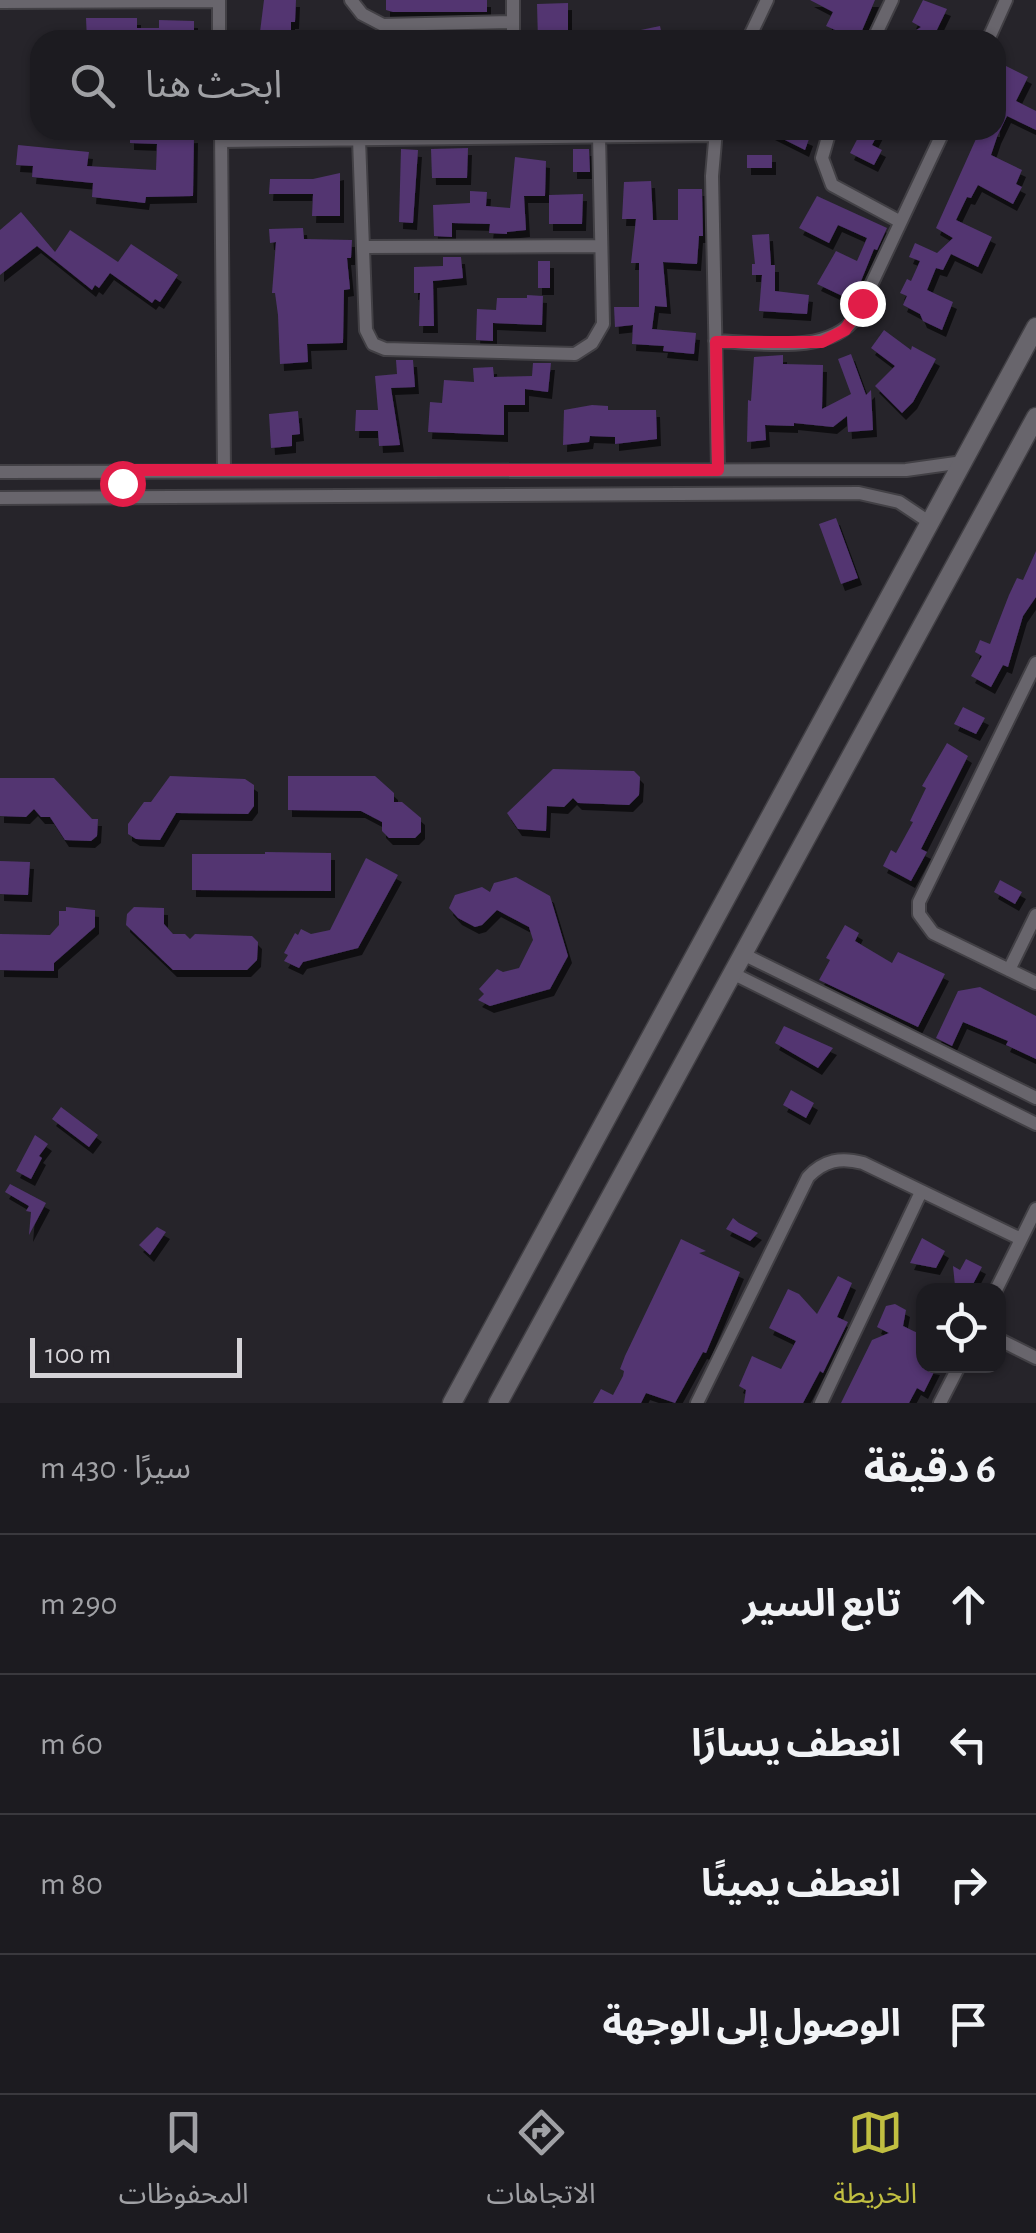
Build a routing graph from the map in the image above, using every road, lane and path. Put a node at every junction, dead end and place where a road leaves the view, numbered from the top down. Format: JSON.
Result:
{"nodes":[{"id":1,"x":219,"y":0,"type":"edge"},
{"id":2,"x":351,"y":0,"type":"edge"},
{"id":3,"x":513,"y":0,"type":"edge"},
{"id":4,"x":767,"y":0,"type":"edge"},
{"id":5,"x":892,"y":0,"type":"edge"},
{"id":6,"x":1006,"y":0,"type":"edge"},
{"id":7,"x":144,"y":1,"type":"edge"},
{"id":8,"x":0,"y":2,"type":"edge"},
{"id":9,"x":513,"y":22,"type":"junction"},
{"id":10,"x":220,"y":30,"type":"edge"},
{"id":11,"x":513,"y":30,"type":"edge"},
{"id":12,"x":753,"y":30,"type":"edge"},
{"id":13,"x":878,"y":30,"type":"edge"},
{"id":14,"x":992,"y":30,"type":"edge"},
{"id":15,"x":221,"y":140,"type":"edge"},
{"id":16,"x":359,"y":140,"type":"edge"},
{"id":17,"x":599,"y":140,"type":"edge"},
{"id":18,"x":715,"y":140,"type":"edge"},
{"id":19,"x":827,"y":140,"type":"edge"},
{"id":20,"x":939,"y":140,"type":"edge"},
{"id":21,"x":899,"y":221,"type":"junction"},
{"id":22,"x":601,"y":246,"type":"junction"},
{"id":23,"x":363,"y":247,"type":"junction"},
{"id":24,"x":1036,"y":327,"type":"edge"},
{"id":25,"x":716,"y":342,"type":"junction"},
{"id":26,"x":1036,"y":417,"type":"edge"},
{"id":27,"x":963,"y":462,"type":"junction"},
{"id":28,"x":129,"y":470,"type":"junction"},
{"id":29,"x":224,"y":470,"type":"junction"},
{"id":30,"x":718,"y":470,"type":"junction"},
{"id":31,"x":769,"y":470,"type":"junction"},
{"id":32,"x":105,"y":471,"type":"junction"},
{"id":33,"x":0,"y":472,"type":"edge"},
{"id":34,"x":770,"y":493,"type":"junction"},
{"id":35,"x":110,"y":497,"type":"junction"},
{"id":36,"x":129,"y":497,"type":"junction"},
{"id":37,"x":0,"y":498,"type":"edge"},
{"id":38,"x":928,"y":522,"type":"junction"},
{"id":39,"x":1036,"y":663,"type":"edge"},
{"id":40,"x":1036,"y":915,"type":"edge"},
{"id":41,"x":743,"y":954,"type":"junction"},
{"id":42,"x":1009,"y":970,"type":"junction"},
{"id":43,"x":732,"y":973,"type":"junction"},
{"id":44,"x":1036,"y":984,"type":"edge"},
{"id":45,"x":1036,"y":1098,"type":"edge"},
{"id":46,"x":1036,"y":1124,"type":"edge"},
{"id":47,"x":922,"y":1192,"type":"junction"},
{"id":48,"x":1036,"y":1209,"type":"edge"},
{"id":49,"x":1021,"y":1239,"type":"junction"},
{"id":50,"x":999,"y":1283,"type":"edge"},
{"id":51,"x":1006,"y":1343,"type":"edge"},
{"id":52,"x":1036,"y":1358,"type":"edge"},
{"id":53,"x":955,"y":1373,"type":"edge"},
{"id":54,"x":455,"y":1401,"type":"edge"},
{"id":55,"x":498,"y":1403,"type":"edge"},
{"id":56,"x":697,"y":1403,"type":"edge"},
{"id":57,"x":820,"y":1403,"type":"edge"},
{"id":58,"x":940,"y":1403,"type":"edge"}],
"edges":[{"from":1,"to":7,"type":"street"},
{"from":1,"to":10,"type":"street"},
{"from":2,"to":9,"type":"street"},
{"from":3,"to":9,"type":"street"},
{"from":4,"to":12,"type":"street"},
{"from":5,"to":13,"type":"street"},
{"from":6,"to":14,"type":"street"},
{"from":7,"to":8,"type":"street"},
{"from":9,"to":11,"type":"street"},
{"from":15,"to":29,"type":"street"},
{"from":16,"to":23,"type":"street"},
{"from":17,"to":22,"type":"street"},
{"from":18,"to":25,"type":"street"},
{"from":19,"to":21,"type":"street"},
{"from":20,"to":21,"type":"street"},
{"from":21,"to":25,"type":"street"},
{"from":22,"to":23,"type":"street"},
{"from":22,"to":23,"type":"street"},
{"from":24,"to":27,"type":"street"},
{"from":25,"to":30,"type":"street"},
{"from":26,"to":41,"type":"street"},
{"from":27,"to":31,"type":"street"},
{"from":27,"to":38,"type":"street"},
{"from":28,"to":29,"type":"street"},
{"from":28,"to":32,"type":"street"},
{"from":28,"to":36,"type":"street"},
{"from":29,"to":30,"type":"street"},
{"from":30,"to":31,"type":"street"},
{"from":31,"to":34,"type":"street"},
{"from":32,"to":33,"type":"street"},
{"from":32,"to":35,"type":"street"},
{"from":34,"to":36,"type":"street"},
{"from":34,"to":38,"type":"street"},
{"from":35,"to":36,"type":"street"},
{"from":35,"to":37,"type":"street"},
{"from":38,"to":54,"type":"street"},
{"from":39,"to":42,"type":"street"},
{"from":40,"to":42,"type":"street"},
{"from":41,"to":43,"type":"street"},
{"from":41,"to":45,"type":"street"},
{"from":42,"to":44,"type":"street"},
{"from":43,"to":46,"type":"street"},
{"from":43,"to":55,"type":"street"},
{"from":47,"to":49,"type":"street"},
{"from":47,"to":56,"type":"street"},
{"from":47,"to":57,"type":"street"},
{"from":48,"to":49,"type":"street"},
{"from":49,"to":50,"type":"street"},
{"from":51,"to":52,"type":"street"},
{"from":53,"to":58,"type":"street"}]}
